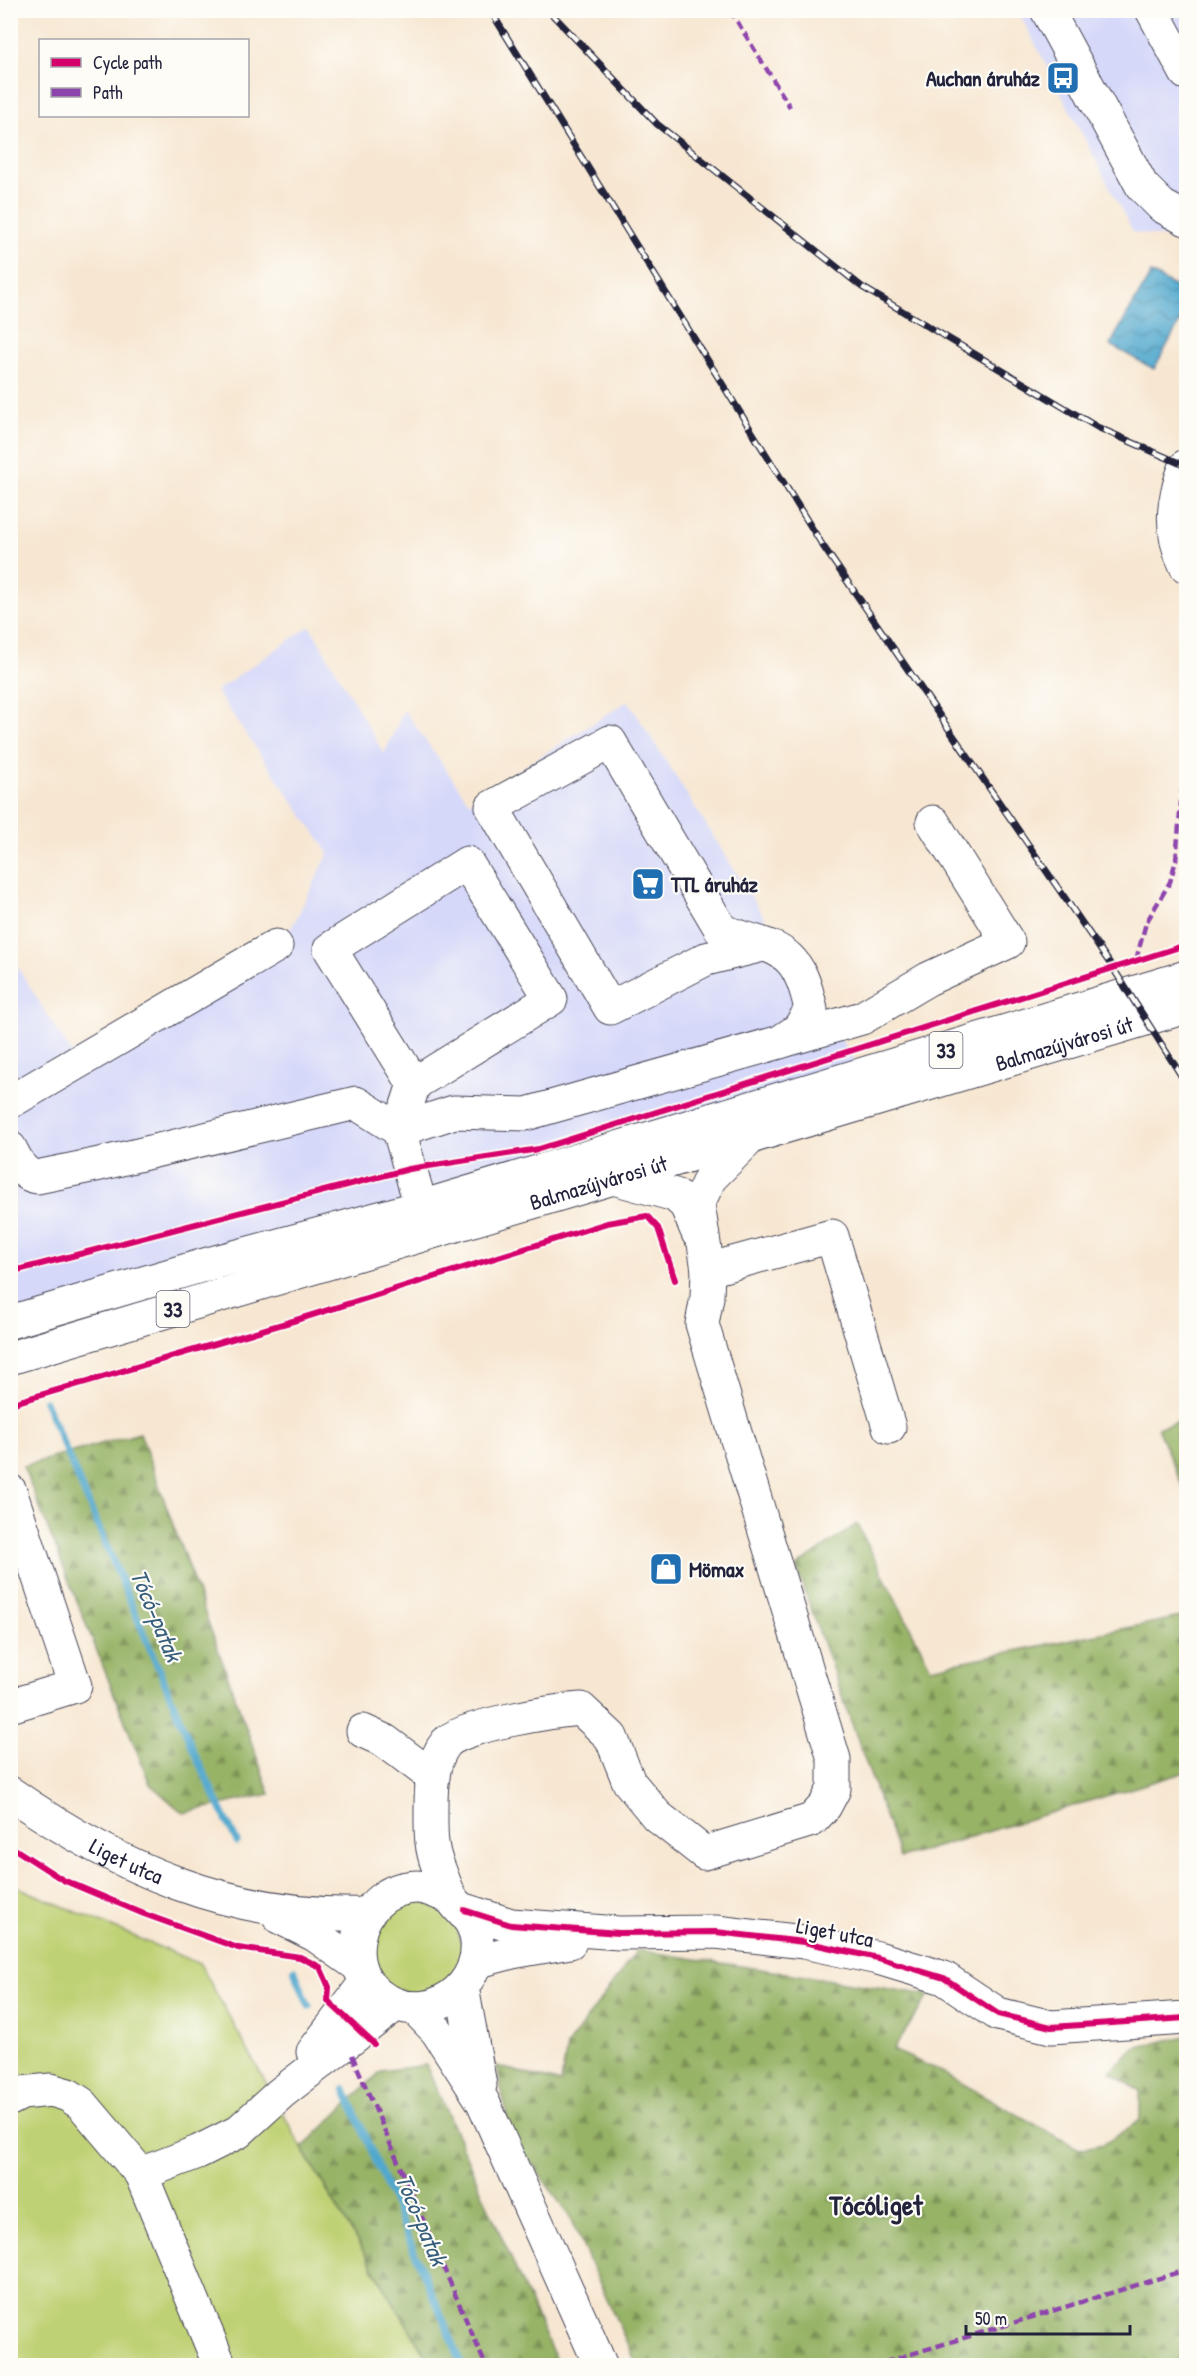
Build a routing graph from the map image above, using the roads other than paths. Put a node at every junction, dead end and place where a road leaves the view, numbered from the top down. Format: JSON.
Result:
{"nodes":[{"id":1,"x":1047,"y":10,"type":"edge"},
{"id":2,"x":1152,"y":10,"type":"edge"},
{"id":3,"x":1186,"y":73,"type":"edge"},
{"id":4,"x":1186,"y":219,"type":"edge"},
{"id":5,"x":1186,"y":466,"type":"edge"},
{"id":6,"x":1186,"y":566,"type":"edge"},
{"id":7,"x":933,"y":822,"type":"dead end"},
{"id":8,"x":764,"y":945,"type":"junction"},
{"id":9,"x":276,"y":946,"type":"dead end"},
{"id":10,"x":1186,"y":977,"type":"edge"},
{"id":11,"x":1186,"y":1007,"type":"edge"},
{"id":12,"x":780,"y":1042,"type":"junction"},
{"id":13,"x":414,"y":1084,"type":"junction"},
{"id":14,"x":10,"y":1101,"type":"edge"},
{"id":15,"x":399,"y":1130,"type":"junction"},
{"id":16,"x":747,"y":1141,"type":"junction"},
{"id":17,"x":10,"y":1148,"type":"edge"},
{"id":18,"x":617,"y":1179,"type":"junction"},
{"id":19,"x":421,"y":1207,"type":"junction"},
{"id":20,"x":705,"y":1258,"type":"junction"},
{"id":21,"x":10,"y":1322,"type":"edge"},
{"id":22,"x":10,"y":1358,"type":"edge"},
{"id":23,"x":889,"y":1427,"type":"dead end"},
{"id":24,"x":10,"y":1491,"type":"edge"},
{"id":25,"x":10,"y":1706,"type":"edge"},
{"id":26,"x":363,"y":1731,"type":"dead end"},
{"id":27,"x":432,"y":1783,"type":"junction"},
{"id":28,"x":10,"y":1793,"type":"edge"},
{"id":29,"x":398,"y":1890,"type":"junction"},
{"id":30,"x":458,"y":1904,"type":"junction"},
{"id":31,"x":253,"y":1905,"type":"junction"},
{"id":32,"x":366,"y":1914,"type":"junction"},
{"id":33,"x":619,"y":1933,"type":"junction"},
{"id":34,"x":362,"y":1974,"type":"junction"},
{"id":35,"x":469,"y":1974,"type":"junction"},
{"id":36,"x":405,"y":2006,"type":"junction"},
{"id":37,"x":1186,"y":2018,"type":"edge"},
{"id":38,"x":281,"y":2092,"type":"junction"},
{"id":39,"x":10,"y":2099,"type":"edge"},
{"id":40,"x":483,"y":2102,"type":"junction"},
{"id":41,"x":141,"y":2174,"type":"junction"},
{"id":42,"x":220,"y":2366,"type":"edge"},
{"id":43,"x":601,"y":2366,"type":"edge"}],
"edges":[{"from":1,"to":4,"type":"street"},
{"from":2,"to":3,"type":"street"},
{"from":5,"to":6,"type":"street"},
{"from":7,"to":12,"type":"street"},
{"from":8,"to":8,"type":"street"},
{"from":8,"to":12,"type":"street"},
{"from":9,"to":14,"type":"street"},
{"from":10,"to":19,"type":"street","name":"Balmazújvárosi út","number":"33"},
{"from":11,"to":16,"type":"street","name":"Balmazújvárosi út","number":"33"},
{"from":12,"to":15,"type":"street"},
{"from":13,"to":13,"type":"street"},
{"from":13,"to":15,"type":"street"},
{"from":15,"to":17,"type":"street"},
{"from":15,"to":19,"type":"street"},
{"from":16,"to":18,"type":"street","name":"Balmazújvárosi út","number":"33"},
{"from":16,"to":20,"type":"street"},
{"from":18,"to":20,"type":"street"},
{"from":18,"to":22,"type":"street","name":"Balmazújvárosi út","number":"33"},
{"from":19,"to":21,"type":"street","name":"Balmazújvárosi út","number":"33"},
{"from":20,"to":23,"type":"street"},
{"from":20,"to":27,"type":"street"},
{"from":24,"to":25,"type":"street"},
{"from":26,"to":27,"type":"street"},
{"from":27,"to":29,"type":"street"},
{"from":27,"to":30,"type":"street"},
{"from":28,"to":31,"type":"street","name":"Liget utca"},
{"from":29,"to":30,"type":"street"},
{"from":29,"to":32,"type":"street"},
{"from":30,"to":33,"type":"street","name":"Liget utca"},
{"from":30,"to":35,"type":"street"},
{"from":31,"to":32,"type":"street","name":"Liget utca"},
{"from":31,"to":34,"type":"street","name":"Liget utca"},
{"from":32,"to":34,"type":"street"},
{"from":33,"to":35,"type":"street","name":"Liget utca"},
{"from":33,"to":37,"type":"street","name":"Liget utca"},
{"from":34,"to":36,"type":"street"},
{"from":34,"to":38,"type":"street"},
{"from":35,"to":36,"type":"street"},
{"from":35,"to":40,"type":"street"},
{"from":36,"to":38,"type":"street"},
{"from":36,"to":40,"type":"street"},
{"from":38,"to":41,"type":"street"},
{"from":39,"to":41,"type":"street"},
{"from":40,"to":43,"type":"street"},
{"from":41,"to":42,"type":"street"}]}
